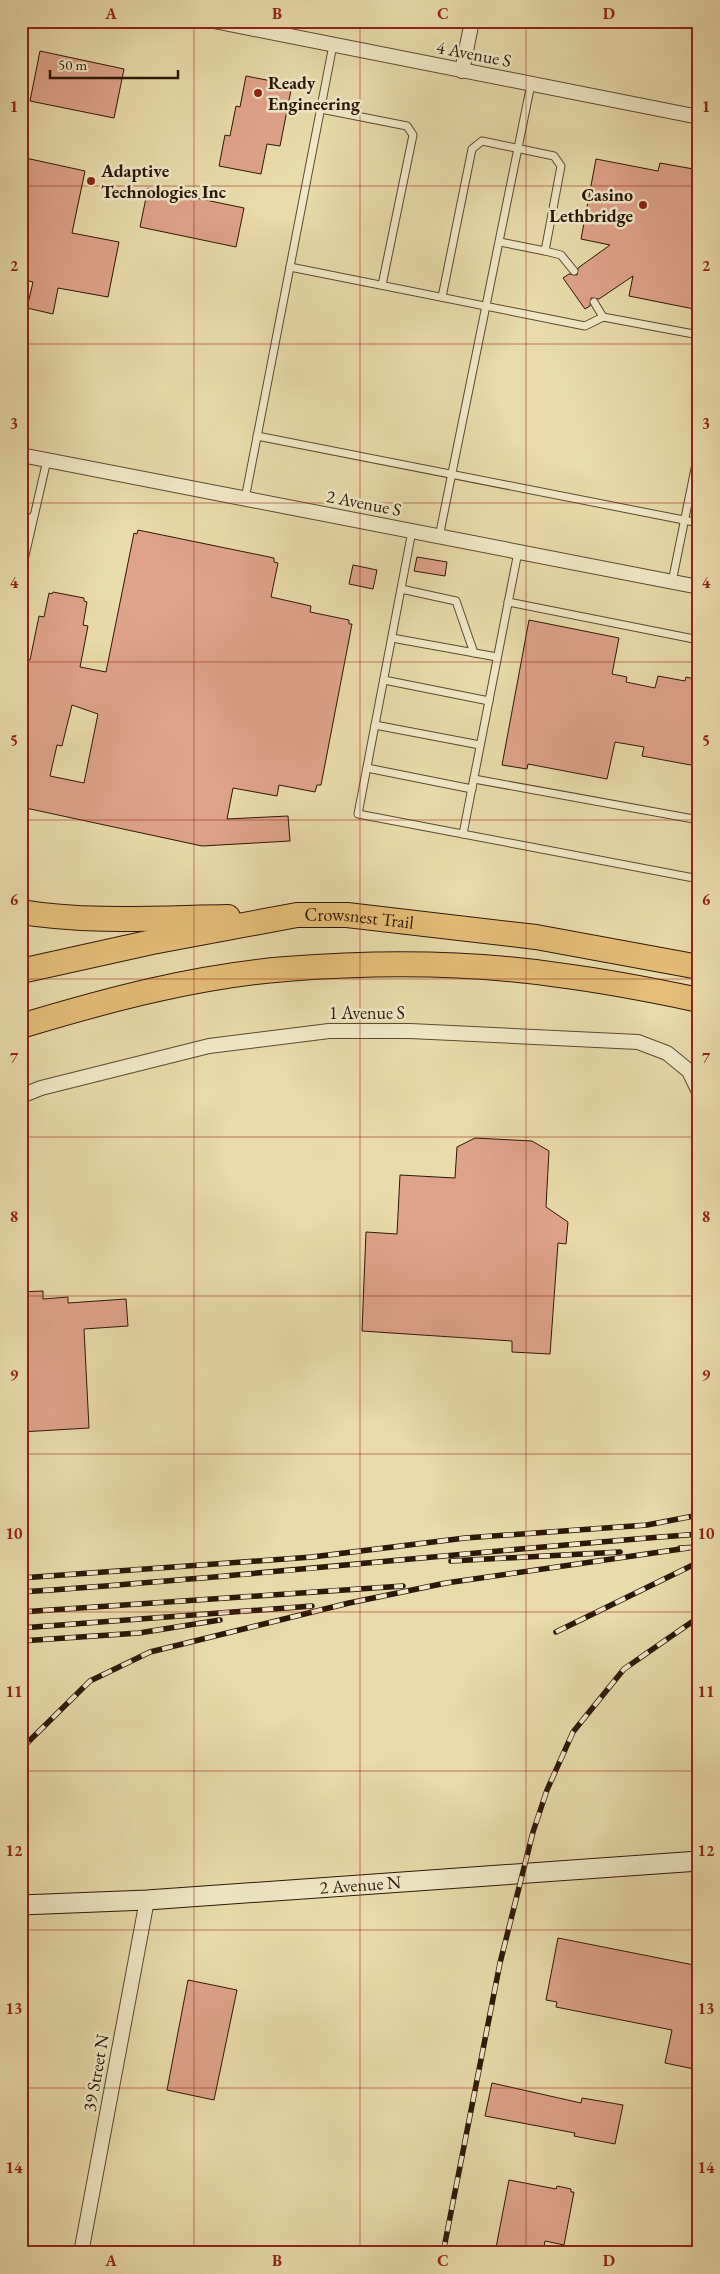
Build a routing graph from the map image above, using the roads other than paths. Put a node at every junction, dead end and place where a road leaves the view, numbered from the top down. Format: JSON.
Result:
{"nodes":[{"id":1,"x":214,"y":21,"type":"edge"},
{"id":2,"x":472,"y":21,"type":"edge"},
{"id":3,"x":333,"y":45,"type":"junction"},
{"id":4,"x":462,"y":71,"type":"junction"},
{"id":5,"x":531,"y":84,"type":"junction"},
{"id":6,"x":320,"y":108,"type":"junction"},
{"id":7,"x":699,"y":117,"type":"edge"},
{"id":8,"x":518,"y":149,"type":"junction"},
{"id":9,"x":500,"y":242,"type":"junction"},
{"id":10,"x":545,"y":251,"type":"junction"},
{"id":11,"x":290,"y":267,"type":"junction"},
{"id":12,"x":574,"y":271,"type":"dead end"},
{"id":13,"x":382,"y":285,"type":"junction"},
{"id":14,"x":442,"y":297,"type":"junction"},
{"id":15,"x":594,"y":302,"type":"dead end"},
{"id":16,"x":486,"y":306,"type":"junction"},
{"id":17,"x":604,"y":316,"type":"junction"},
{"id":18,"x":699,"y":335,"type":"edge"},
{"id":19,"x":258,"y":436,"type":"junction"},
{"id":20,"x":699,"y":449,"type":"edge"},
{"id":21,"x":21,"y":455,"type":"edge"},
{"id":22,"x":47,"y":460,"type":"junction"},
{"id":23,"x":452,"y":474,"type":"junction"},
{"id":24,"x":245,"y":499,"type":"junction"},
{"id":25,"x":33,"y":516,"type":"junction"},
{"id":26,"x":685,"y":520,"type":"junction"},
{"id":27,"x":699,"y":523,"type":"edge"},
{"id":28,"x":21,"y":527,"type":"edge"},
{"id":29,"x":412,"y":531,"type":"junction"},
{"id":30,"x":439,"y":536,"type":"junction"},
{"id":31,"x":518,"y":552,"type":"junction"},
{"id":32,"x":21,"y":573,"type":"edge"},
{"id":33,"x":672,"y":582,"type":"junction"},
{"id":34,"x":699,"y":587,"type":"edge"},
{"id":35,"x":401,"y":589,"type":"junction"},
{"id":36,"x":508,"y":602,"type":"junction"},
{"id":37,"x":392,"y":638,"type":"junction"},
{"id":38,"x":699,"y":640,"type":"edge"},
{"id":39,"x":474,"y":653,"type":"junction"},
{"id":40,"x":497,"y":657,"type":"junction"},
{"id":41,"x":384,"y":680,"type":"junction"},
{"id":42,"x":489,"y":701,"type":"junction"},
{"id":43,"x":375,"y":725,"type":"junction"},
{"id":44,"x":480,"y":745,"type":"junction"},
{"id":45,"x":367,"y":768,"type":"junction"},
{"id":46,"x":474,"y":780,"type":"junction"},
{"id":47,"x":472,"y":789,"type":"junction"},
{"id":48,"x":699,"y":820,"type":"edge"},
{"id":49,"x":463,"y":834,"type":"junction"},
{"id":50,"x":699,"y":878,"type":"edge"},
{"id":51,"x":21,"y":912,"type":"edge"},
{"id":52,"x":297,"y":915,"type":"junction"},
{"id":53,"x":699,"y":967,"type":"edge"},
{"id":54,"x":21,"y":971,"type":"edge"},
{"id":55,"x":699,"y":1000,"type":"edge"},
{"id":56,"x":21,"y":1026,"type":"edge"},
{"id":57,"x":699,"y":1092,"type":"edge"},
{"id":58,"x":21,"y":1096,"type":"edge"},
{"id":59,"x":699,"y":1861,"type":"edge"},
{"id":60,"x":147,"y":1900,"type":"junction"},
{"id":61,"x":21,"y":1904,"type":"edge"},
{"id":62,"x":81,"y":2253,"type":"edge"}],
"edges":[{"from":1,"to":3,"type":"street","name":"4 Avenue S"},
{"from":2,"to":4,"type":"street"},
{"from":3,"to":4,"type":"street","name":"4 Avenue S"},
{"from":3,"to":6,"type":"lane"},
{"from":4,"to":5,"type":"street","name":"4 Avenue S"},
{"from":5,"to":7,"type":"street","name":"4 Avenue S"},
{"from":5,"to":8,"type":"lane"},
{"from":6,"to":11,"type":"lane"},
{"from":6,"to":13,"type":"lane"},
{"from":8,"to":9,"type":"lane"},
{"from":8,"to":10,"type":"lane"},
{"from":8,"to":14,"type":"lane"},
{"from":9,"to":10,"type":"lane"},
{"from":9,"to":16,"type":"lane"},
{"from":10,"to":12,"type":"lane"},
{"from":11,"to":13,"type":"lane"},
{"from":11,"to":19,"type":"lane"},
{"from":13,"to":14,"type":"lane"},
{"from":14,"to":16,"type":"lane"},
{"from":15,"to":17,"type":"lane"},
{"from":16,"to":17,"type":"lane"},
{"from":16,"to":23,"type":"lane"},
{"from":17,"to":18,"type":"lane"},
{"from":19,"to":23,"type":"lane"},
{"from":19,"to":24,"type":"lane"},
{"from":20,"to":26,"type":"lane"},
{"from":21,"to":22,"type":"street","name":"2 Avenue S"},
{"from":22,"to":24,"type":"street","name":"2 Avenue S"},
{"from":22,"to":25,"type":"lane"},
{"from":23,"to":26,"type":"lane"},
{"from":23,"to":30,"type":"lane"},
{"from":24,"to":29,"type":"street","name":"2 Avenue S"},
{"from":25,"to":28,"type":"lane"},
{"from":25,"to":32,"type":"lane"},
{"from":26,"to":27,"type":"lane"},
{"from":26,"to":33,"type":"lane"},
{"from":29,"to":30,"type":"street","name":"2 Avenue S"},
{"from":29,"to":35,"type":"lane"},
{"from":30,"to":31,"type":"street","name":"2 Avenue S"},
{"from":31,"to":33,"type":"street","name":"2 Avenue S"},
{"from":31,"to":36,"type":"lane"},
{"from":33,"to":34,"type":"street","name":"2 Avenue S"},
{"from":35,"to":37,"type":"lane"},
{"from":35,"to":39,"type":"lane"},
{"from":36,"to":38,"type":"lane"},
{"from":36,"to":40,"type":"lane"},
{"from":37,"to":39,"type":"lane"},
{"from":37,"to":41,"type":"lane"},
{"from":39,"to":40,"type":"lane"},
{"from":40,"to":42,"type":"lane"},
{"from":41,"to":42,"type":"lane"},
{"from":41,"to":43,"type":"lane"},
{"from":42,"to":44,"type":"lane"},
{"from":43,"to":44,"type":"lane"},
{"from":43,"to":45,"type":"lane"},
{"from":44,"to":46,"type":"lane"},
{"from":45,"to":47,"type":"lane"},
{"from":45,"to":49,"type":"lane"},
{"from":46,"to":47,"type":"lane"},
{"from":46,"to":48,"type":"lane"},
{"from":47,"to":49,"type":"lane"},
{"from":49,"to":50,"type":"lane"},
{"from":51,"to":52,"type":"highway"},
{"from":52,"to":53,"type":"highway","name":"Crowsnest Trail"},
{"from":52,"to":54,"type":"highway","name":"Crowsnest Trail"},
{"from":55,"to":56,"type":"highway"},
{"from":57,"to":58,"type":"street","name":"1 Avenue S"},
{"from":59,"to":60,"type":"street","name":"2 Avenue N"},
{"from":60,"to":61,"type":"street","name":"2 Avenue N"},
{"from":60,"to":62,"type":"street","name":"39 Street N"}]}
